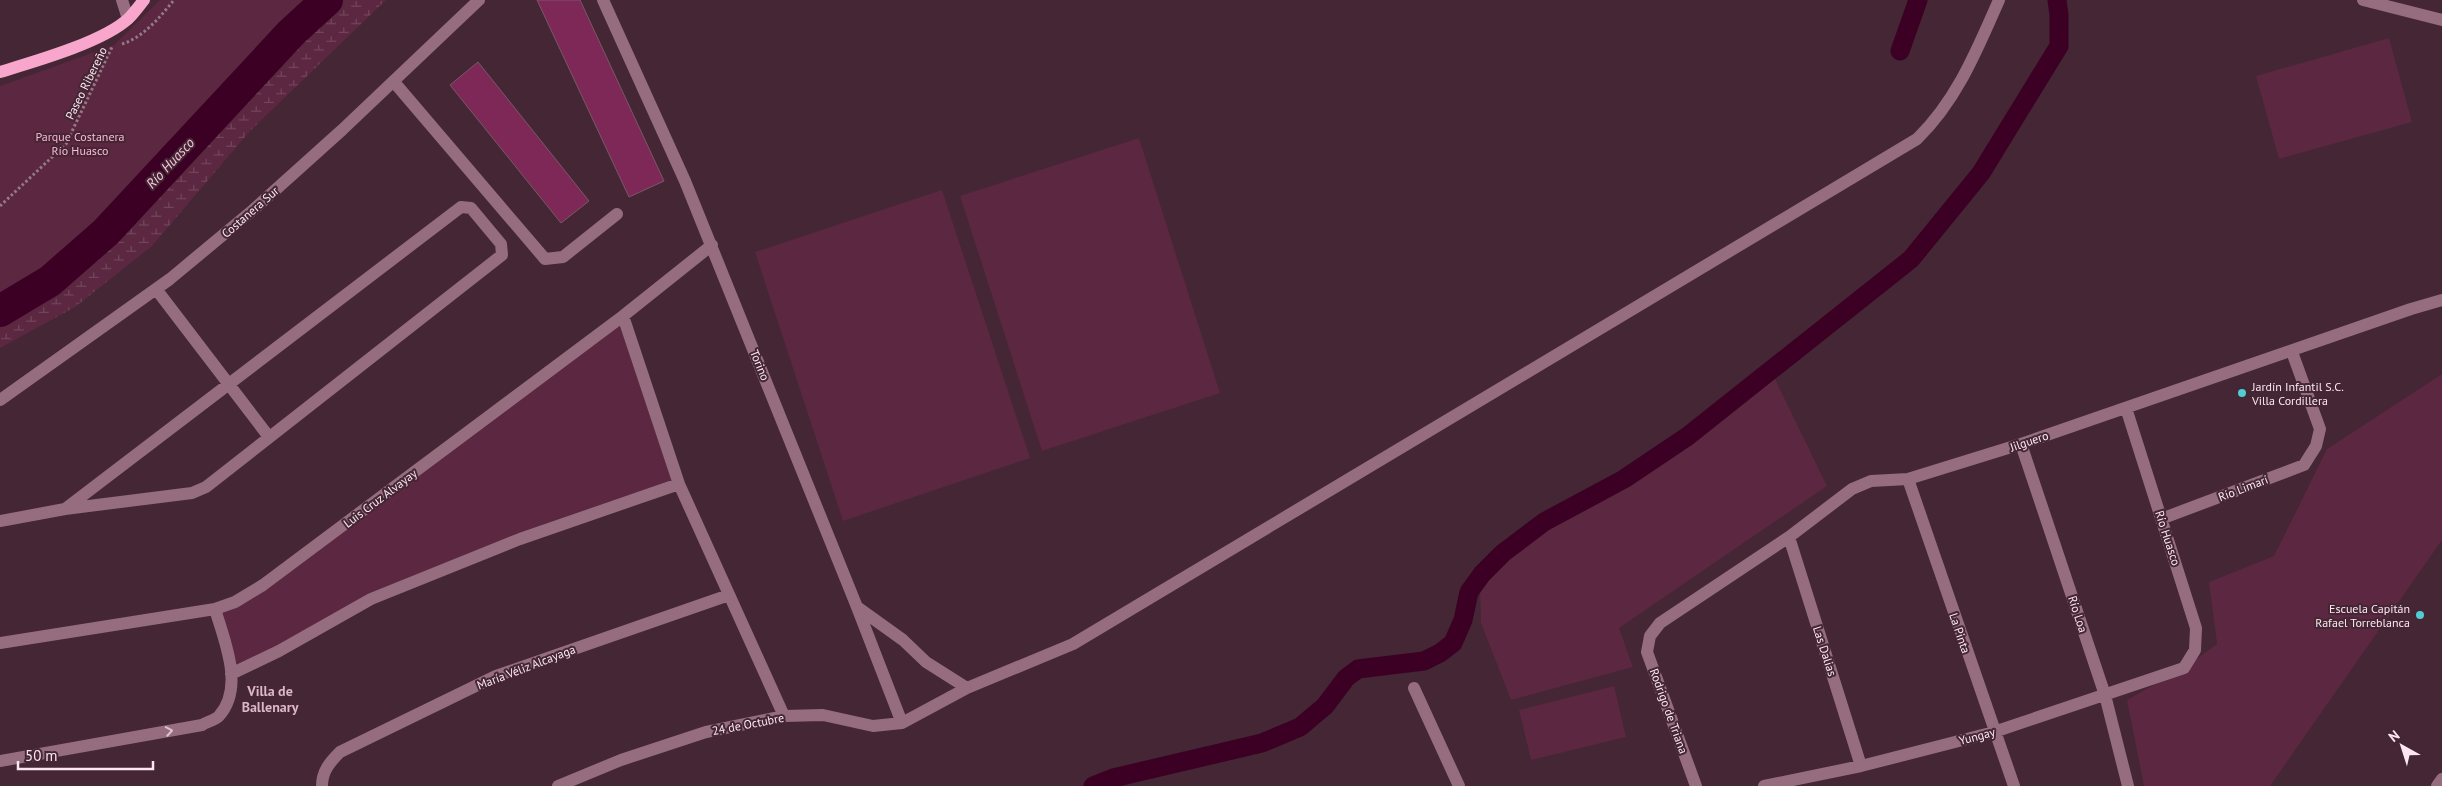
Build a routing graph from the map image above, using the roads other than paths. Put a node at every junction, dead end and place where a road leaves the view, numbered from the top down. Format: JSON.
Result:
{"nodes":[{"id":1,"x":122,"y":0,"type":"edge"},
{"id":2,"x":144,"y":0,"type":"edge"},
{"id":3,"x":479,"y":0,"type":"edge"},
{"id":4,"x":603,"y":0,"type":"edge"},
{"id":5,"x":1999,"y":0,"type":"edge"},
{"id":6,"x":2363,"y":0,"type":"edge"},
{"id":7,"x":128,"y":19,"type":"junction"},
{"id":8,"x":2442,"y":20,"type":"edge"},
{"id":9,"x":0,"y":72,"type":"edge"},
{"id":10,"x":394,"y":82,"type":"junction"},
{"id":11,"x":617,"y":214,"type":"dead end"},
{"id":12,"x":712,"y":246,"type":"junction"},
{"id":13,"x":156,"y":289,"type":"junction"},
{"id":14,"x":2442,"y":300,"type":"edge"},
{"id":15,"x":624,"y":316,"type":"junction"},
{"id":16,"x":2292,"y":352,"type":"junction"},
{"id":17,"x":228,"y":384,"type":"junction"},
{"id":18,"x":0,"y":400,"type":"edge"},
{"id":19,"x":2126,"y":408,"type":"junction"},
{"id":20,"x":269,"y":437,"type":"junction"},
{"id":21,"x":2021,"y":444,"type":"junction"},
{"id":22,"x":1908,"y":479,"type":"junction"},
{"id":23,"x":680,"y":484,"type":"junction"},
{"id":24,"x":65,"y":509,"type":"junction"},
{"id":25,"x":2161,"y":519,"type":"junction"},
{"id":26,"x":0,"y":521,"type":"edge"},
{"id":27,"x":1789,"y":537,"type":"junction"},
{"id":28,"x":729,"y":595,"type":"junction"},
{"id":29,"x":857,"y":607,"type":"junction"},
{"id":30,"x":215,"y":609,"type":"junction"},
{"id":31,"x":1650,"y":636,"type":"joint"},
{"id":32,"x":0,"y":643,"type":"edge"},
{"id":33,"x":2184,"y":668,"type":"joint"},
{"id":34,"x":231,"y":674,"type":"junction"},
{"id":35,"x":967,"y":688,"type":"junction"},
{"id":36,"x":1414,"y":688,"type":"dead end"},
{"id":37,"x":2105,"y":695,"type":"junction"},
{"id":38,"x":784,"y":716,"type":"junction"},
{"id":39,"x":902,"y":724,"type":"junction"},
{"id":40,"x":1994,"y":732,"type":"junction"},
{"id":41,"x":0,"y":761,"type":"edge"},
{"id":42,"x":1862,"y":766,"type":"junction"},
{"id":43,"x":2442,"y":779,"type":"edge"},
{"id":44,"x":322,"y":786,"type":"edge"},
{"id":45,"x":558,"y":786,"type":"edge"},
{"id":46,"x":1459,"y":786,"type":"edge"},
{"id":47,"x":1696,"y":786,"type":"edge"},
{"id":48,"x":1764,"y":786,"type":"edge"},
{"id":49,"x":2014,"y":786,"type":"edge"},
{"id":50,"x":2128,"y":786,"type":"edge"},
{"id":51,"x":2437,"y":786,"type":"edge"}],
"edges":[{"from":1,"to":7,"type":"street"},
{"from":2,"to":7,"type":"main road"},
{"from":3,"to":10,"type":"street","name":"Costanera Sur"},
{"from":4,"to":12,"type":"street","name":"Torino"},
{"from":5,"to":35,"type":"street","name":"24 de Octubre"},
{"from":6,"to":8,"type":"street"},
{"from":7,"to":9,"type":"main road"},
{"from":10,"to":11,"type":"street"},
{"from":10,"to":13,"type":"street","name":"Costanera Sur"},
{"from":12,"to":15,"type":"street","name":"Luis Cruz Alvayay"},
{"from":12,"to":29,"type":"street","name":"Torino"},
{"from":13,"to":17,"type":"street"},
{"from":13,"to":18,"type":"street","name":"Costanera Sur"},
{"from":14,"to":16,"type":"street","name":"Jilguero"},
{"from":15,"to":23,"type":"street"},
{"from":15,"to":30,"type":"street","name":"Luis Cruz Alvayay"},
{"from":16,"to":19,"type":"street","name":"Jilguero"},
{"from":16,"to":25,"type":"street","name":"Río Limarí"},
{"from":17,"to":20,"type":"street"},
{"from":17,"to":20,"type":"street"},
{"from":17,"to":24,"type":"street"},
{"from":19,"to":21,"type":"street","name":"Jilguero"},
{"from":19,"to":25,"type":"street","name":"Río Huasco"},
{"from":20,"to":24,"type":"street"},
{"from":21,"to":22,"type":"street","name":"Jilguero"},
{"from":21,"to":37,"type":"street","name":"Río Loa"},
{"from":22,"to":27,"type":"street","name":"Jilguero"},
{"from":22,"to":40,"type":"street","name":"La Pinta"},
{"from":23,"to":28,"type":"street"},
{"from":23,"to":34,"type":"street"},
{"from":24,"to":26,"type":"street"},
{"from":25,"to":33,"type":"street","name":"Río Huasco"},
{"from":27,"to":31,"type":"street","name":"Jilguero"},
{"from":27,"to":42,"type":"street","name":"Las Dalias"},
{"from":28,"to":38,"type":"street"},
{"from":28,"to":44,"type":"street","name":"María Véliz Alcayaga"},
{"from":29,"to":35,"type":"street"},
{"from":29,"to":39,"type":"street","name":"Torino"},
{"from":30,"to":32,"type":"street","name":"Luis Cruz Alvayay"},
{"from":30,"to":34,"type":"street"},
{"from":31,"to":47,"type":"street","name":"Rodrigo de Triana"},
{"from":33,"to":37,"type":"street","name":"Yungay"},
{"from":41,"to":34,"type":"street","one_way":true},
{"from":35,"to":39,"type":"street","name":"24 de Octubre"},
{"from":36,"to":46,"type":"street"},
{"from":37,"to":40,"type":"street","name":"Yungay"},
{"from":37,"to":50,"type":"street","name":"Río Loa"},
{"from":38,"to":39,"type":"street","name":"24 de Octubre"},
{"from":38,"to":45,"type":"street","name":"24 de Octubre"},
{"from":40,"to":42,"type":"street","name":"Yungay"},
{"from":40,"to":49,"type":"street","name":"La Pinta"},
{"from":42,"to":48,"type":"street","name":"Yungay"},
{"from":43,"to":51,"type":"street"}]}
